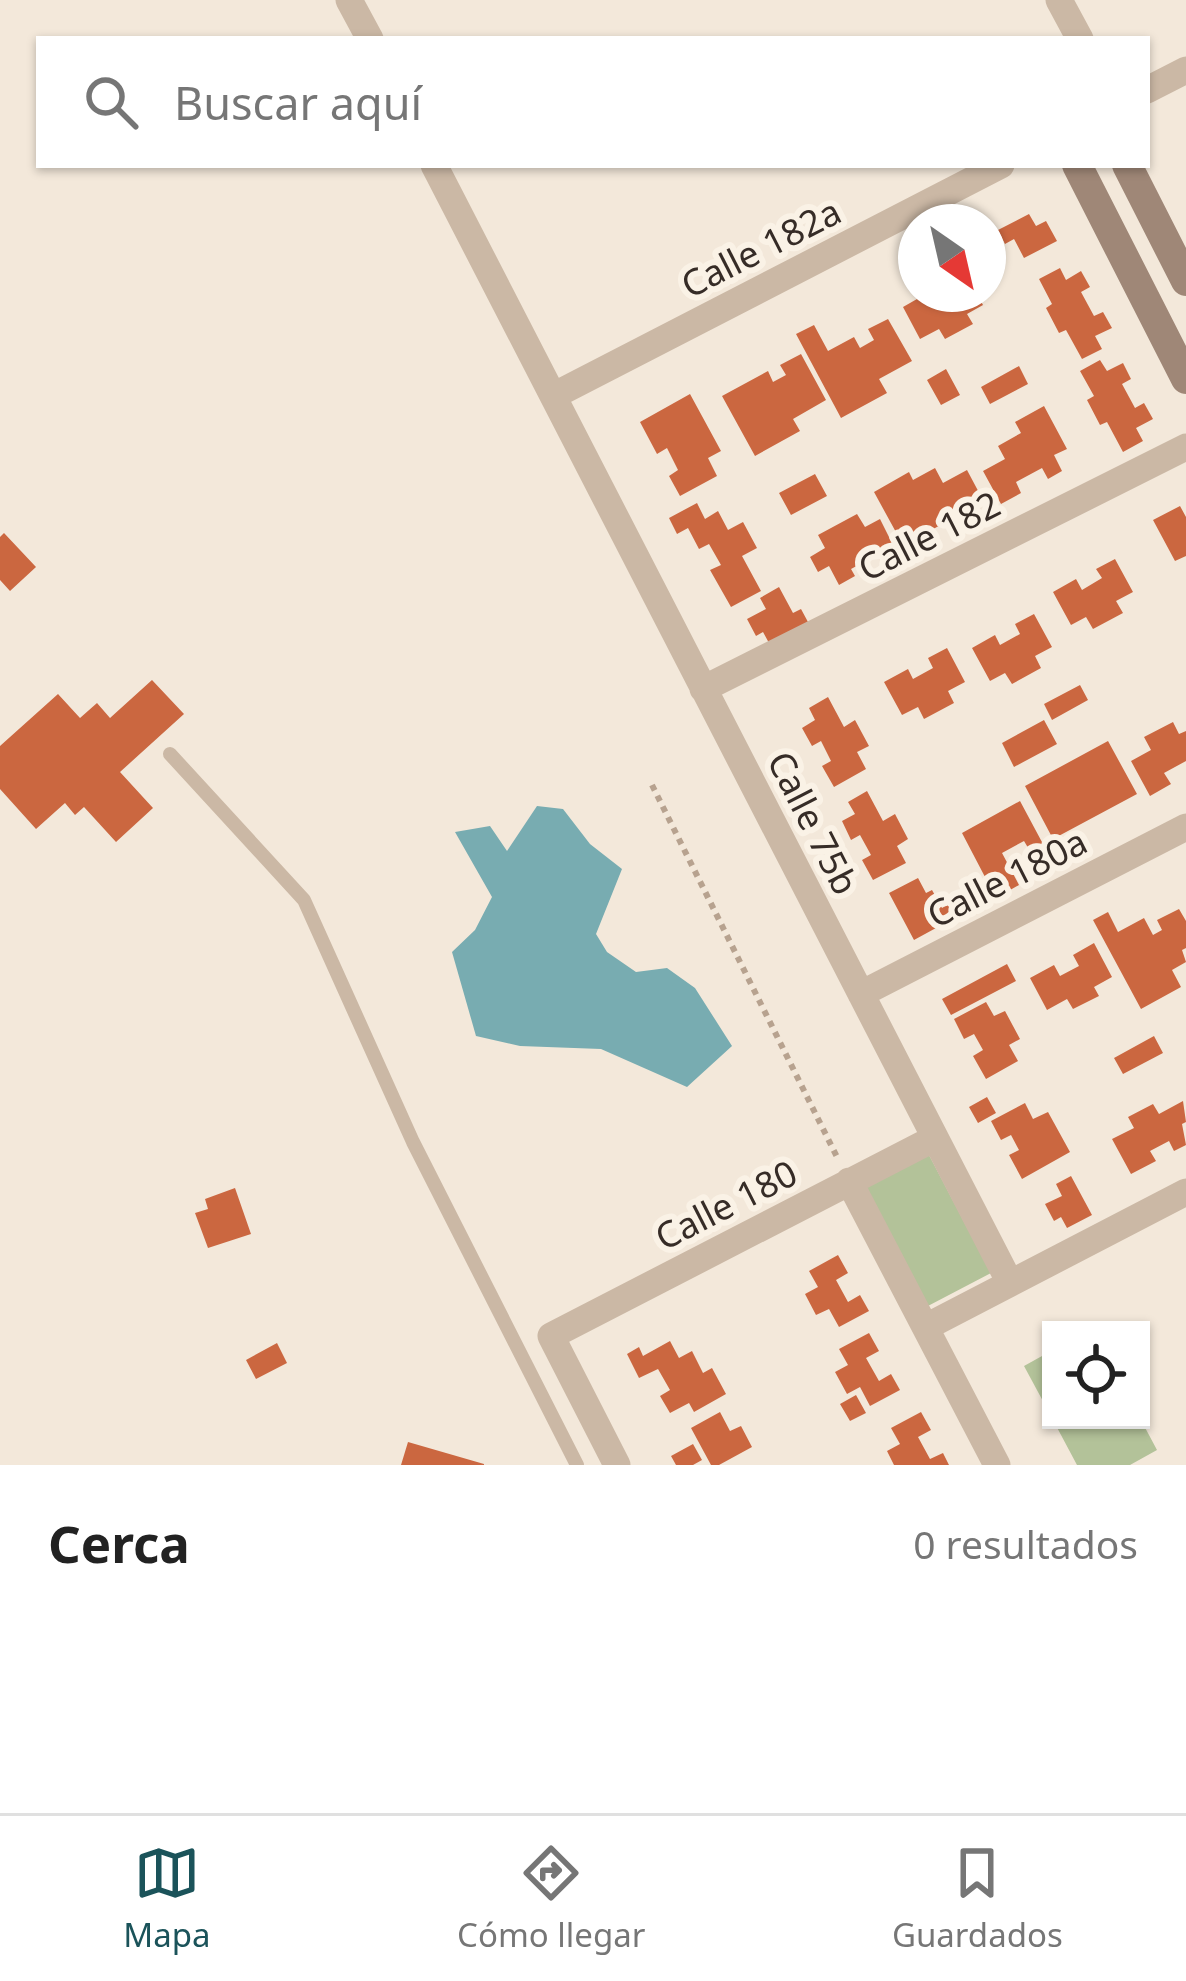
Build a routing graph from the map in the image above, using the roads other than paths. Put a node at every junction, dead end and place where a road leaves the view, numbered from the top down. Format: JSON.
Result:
{"nodes":[{"id":1,"x":350,"y":0,"type":"edge"},
{"id":2,"x":1059,"y":0,"type":"edge"},
{"id":3,"x":368,"y":36,"type":"edge"},
{"id":4,"x":1078,"y":36,"type":"edge"},
{"id":5,"x":1186,"y":70,"type":"edge"},
{"id":6,"x":1150,"y":88,"type":"edge"},
{"id":7,"x":436,"y":168,"type":"edge"},
{"id":8,"x":995,"y":168,"type":"edge"},
{"id":9,"x":1079,"y":168,"type":"edge"},
{"id":10,"x":1129,"y":168,"type":"edge"},
{"id":11,"x":1186,"y":280,"type":"edge"},
{"id":12,"x":1186,"y":379,"type":"edge"},
{"id":13,"x":553,"y":396,"type":"junction"},
{"id":14,"x":1186,"y":447,"type":"edge"},
{"id":15,"x":704,"y":688,"type":"junction"},
{"id":16,"x":170,"y":754,"type":"dead end"},
{"id":17,"x":1186,"y":827,"type":"edge"},
{"id":18,"x":861,"y":994,"type":"junction"},
{"id":19,"x":935,"y":1138,"type":"junction"},
{"id":20,"x":849,"y":1181,"type":"junction"},
{"id":21,"x":1186,"y":1192,"type":"edge"},
{"id":22,"x":1010,"y":1283,"type":"junction"},
{"id":23,"x":928,"y":1327,"type":"junction"},
{"id":24,"x":577,"y":1465,"type":"edge"},
{"id":25,"x":617,"y":1465,"type":"edge"},
{"id":26,"x":997,"y":1465,"type":"edge"}],
"edges":[{"from":1,"to":3,"type":"street"},
{"from":2,"to":4,"type":"street"},
{"from":5,"to":6,"type":"street"},
{"from":7,"to":13,"type":"street","name":"Calle 75b"},
{"from":8,"to":13,"type":"street","name":"Calle 182a"},
{"from":9,"to":12,"type":"main road"},
{"from":10,"to":11,"type":"main road"},
{"from":13,"to":15,"type":"street","name":"Calle 75b"},
{"from":14,"to":15,"type":"street","name":"Calle 182"},
{"from":15,"to":18,"type":"street","name":"Calle 75b"},
{"from":16,"to":24,"type":"lane"},
{"from":17,"to":18,"type":"street","name":"Calle 180a"},
{"from":18,"to":19,"type":"street","name":"Calle 75b"},
{"from":19,"to":20,"type":"street","name":"Calle 180"},
{"from":19,"to":22,"type":"street","name":"Calle 75b"},
{"from":20,"to":23,"type":"street"},
{"from":20,"to":25,"type":"street","name":"Calle 180"},
{"from":21,"to":22,"type":"street"},
{"from":22,"to":23,"type":"street"},
{"from":23,"to":26,"type":"street"}]}
